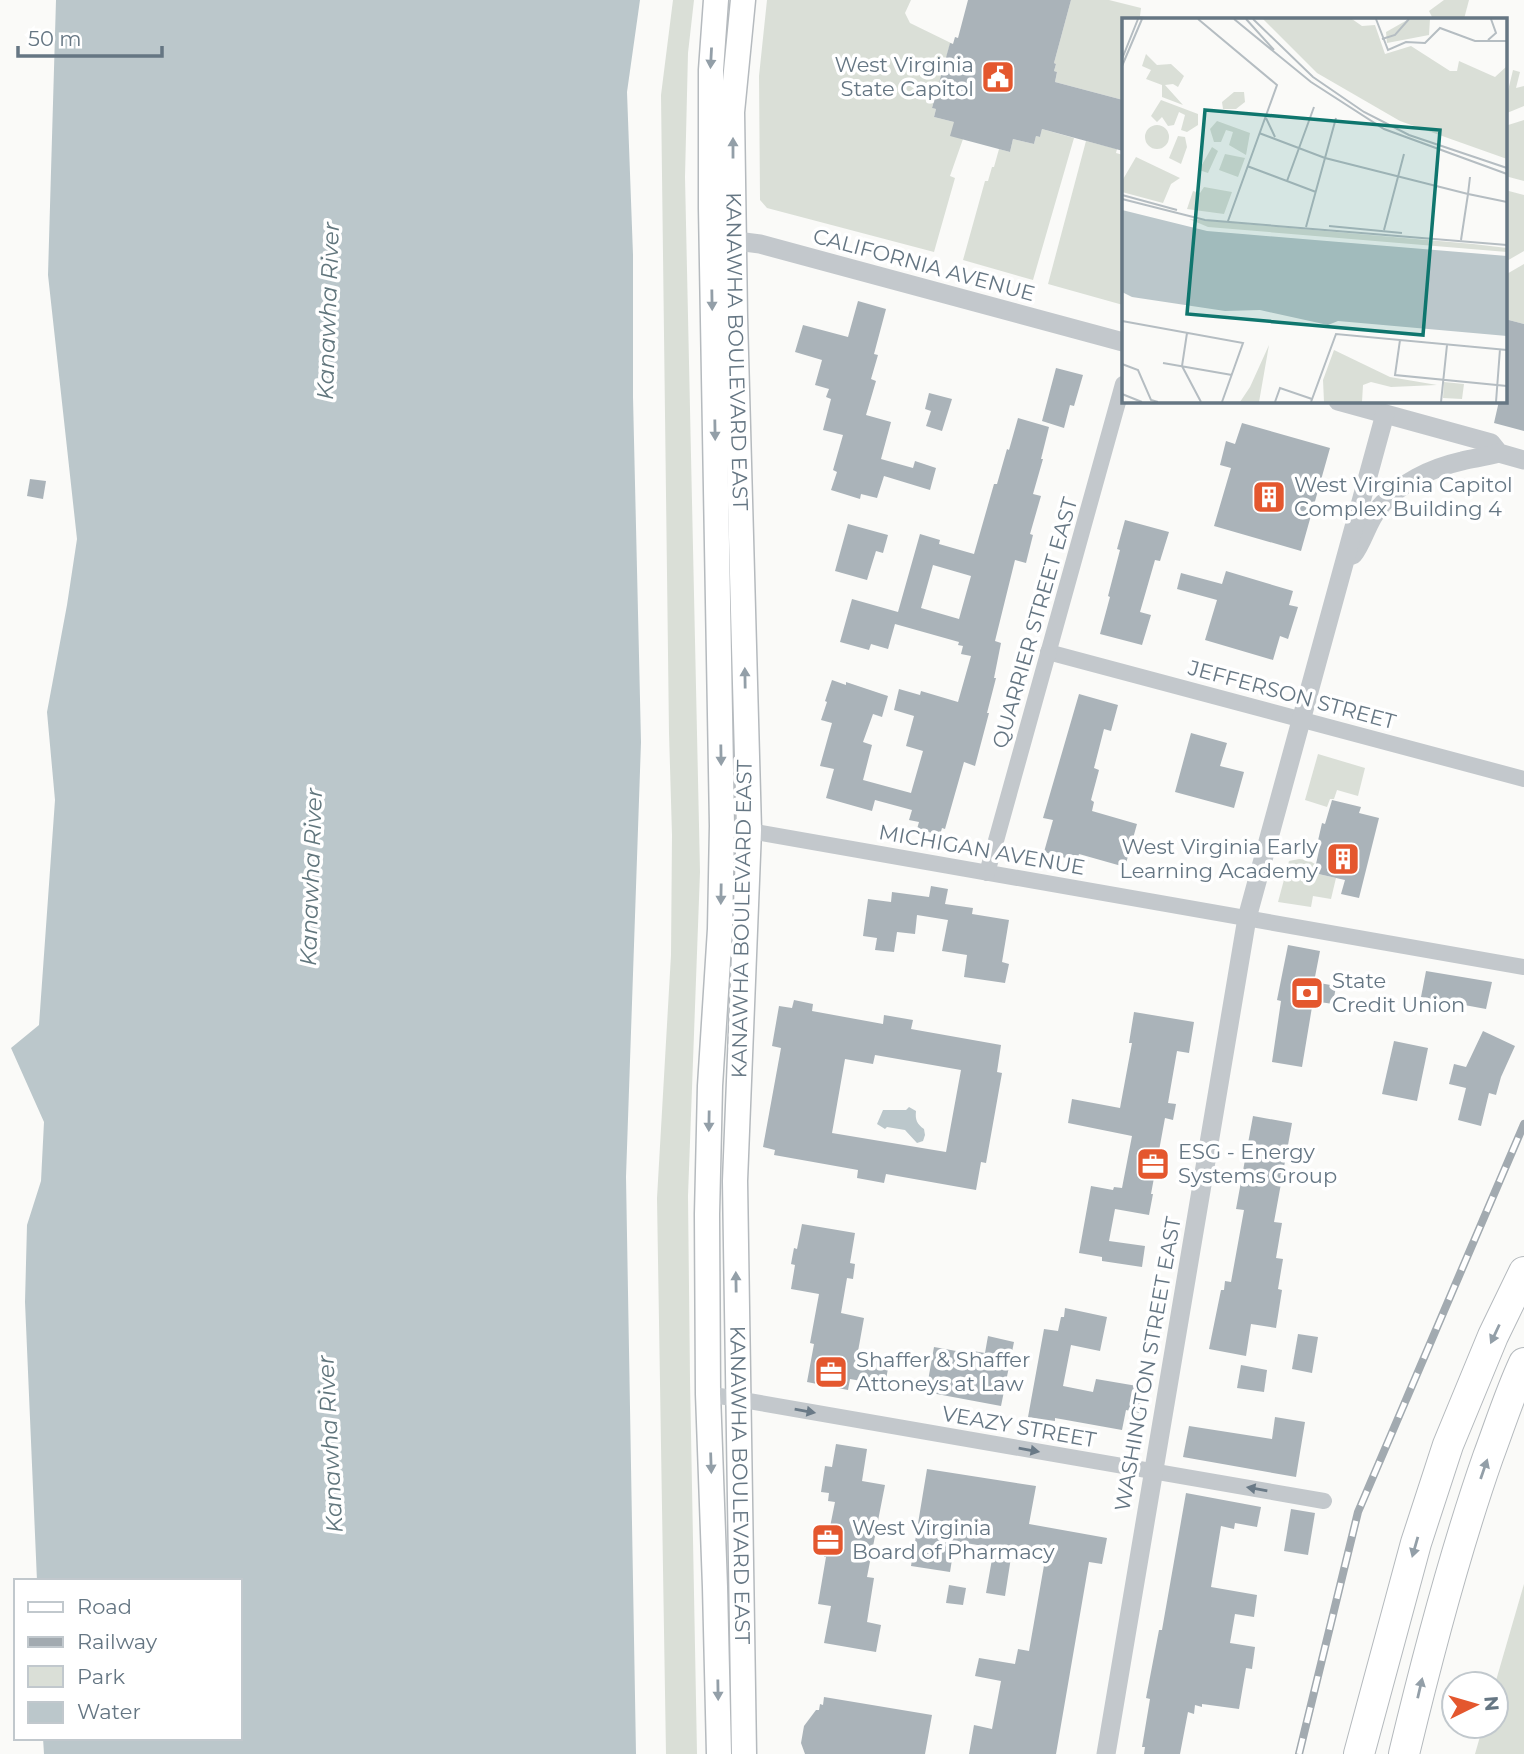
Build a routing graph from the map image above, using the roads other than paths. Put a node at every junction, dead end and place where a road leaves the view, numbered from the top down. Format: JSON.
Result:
{"nodes":[{"id":1,"x":716,"y":0,"type":"edge"},
{"id":2,"x":743,"y":0,"type":"edge"},
{"id":3,"x":723,"y":239,"type":"junction"},
{"id":4,"x":1122,"y":342,"type":"edge"},
{"id":5,"x":1122,"y":388,"type":"edge"},
{"id":6,"x":1342,"y":402,"type":"edge"},
{"id":7,"x":1385,"y":414,"type":"junction"},
{"id":8,"x":1499,"y":453,"type":"junction"},
{"id":9,"x":1524,"y":460,"type":"edge"},
{"id":10,"x":1341,"y":570,"type":"junction"},
{"id":11,"x":1048,"y":652,"type":"junction"},
{"id":12,"x":1301,"y":719,"type":"junction"},
{"id":13,"x":1524,"y":779,"type":"edge"},
{"id":14,"x":722,"y":826,"type":"junction"},
{"id":15,"x":749,"y":831,"type":"junction"},
{"id":16,"x":987,"y":873,"type":"junction"},
{"id":17,"x":1247,"y":918,"type":"junction"},
{"id":18,"x":1524,"y":967,"type":"edge"},
{"id":19,"x":1524,"y":1272,"type":"edge"},
{"id":20,"x":1524,"y":1363,"type":"edge"},
{"id":21,"x":708,"y":1394,"type":"junction"},
{"id":22,"x":737,"y":1399,"type":"junction"},
{"id":23,"x":1153,"y":1471,"type":"junction"},
{"id":24,"x":1324,"y":1501,"type":"dead end"},
{"id":25,"x":719,"y":1754,"type":"edge"},
{"id":26,"x":744,"y":1754,"type":"edge"},
{"id":27,"x":1106,"y":1754,"type":"edge"},
{"id":28,"x":1359,"y":1754,"type":"edge"},
{"id":29,"x":1404,"y":1754,"type":"edge"}],
"edges":[{"from":1,"to":3,"type":"main road","name":"KANAWHA BOULEVARD EAST","one_way":true},
{"from":3,"to":2,"type":"main road","name":"KANAWHA BOULEVARD EAST","one_way":true},
{"from":3,"to":4,"type":"street","name":"CALIFORNIA AVENUE"},
{"from":3,"to":14,"type":"main road","name":"KANAWHA BOULEVARD EAST","one_way":true},
{"from":15,"to":3,"type":"main road","name":"KANAWHA BOULEVARD EAST","one_way":true},
{"from":5,"to":11,"type":"street","name":"QUARRIER STREET EAST"},
{"from":6,"to":7,"type":"street"},
{"from":7,"to":8,"type":"street"},
{"from":7,"to":10,"type":"street","name":"WASHINGTON STREET EAST"},
{"from":8,"to":9,"type":"street"},
{"from":8,"to":10,"type":"street"},
{"from":10,"to":12,"type":"street","name":"WASHINGTON STREET EAST"},
{"from":11,"to":12,"type":"street","name":"JEFFERSON STREET"},
{"from":11,"to":16,"type":"street","name":"QUARRIER STREET EAST"},
{"from":12,"to":13,"type":"street","name":"JEFFERSON STREET"},
{"from":12,"to":17,"type":"street","name":"WASHINGTON STREET EAST"},
{"from":14,"to":15,"type":"street","name":"MICHIGAN AVENUE"},
{"from":14,"to":21,"type":"main road","name":"KANAWHA BOULEVARD EAST","one_way":true},
{"from":15,"to":16,"type":"street","name":"MICHIGAN AVENUE"},
{"from":22,"to":15,"type":"main road","name":"KANAWHA BOULEVARD EAST","one_way":true},
{"from":16,"to":17,"type":"street","name":"MICHIGAN AVENUE"},
{"from":17,"to":18,"type":"street","name":"MICHIGAN AVENUE"},
{"from":17,"to":23,"type":"street","name":"WASHINGTON STREET EAST"},
{"from":19,"to":28,"type":"highway","one_way":true},
{"from":29,"to":20,"type":"highway","one_way":true},
{"from":21,"to":22,"type":"street","name":"VEAZY STREET"},
{"from":21,"to":25,"type":"main road","name":"KANAWHA BOULEVARD EAST","one_way":true},
{"from":22,"to":23,"type":"street","name":"VEAZY STREET","one_way":true},
{"from":22,"to":26,"type":"main road","name":"KANAWHA BOULEVARD EAST"},
{"from":24,"to":23,"type":"street","name":"VEAZY STREET","one_way":true},
{"from":23,"to":27,"type":"street","name":"WASHINGTON STREET EAST"}]}
